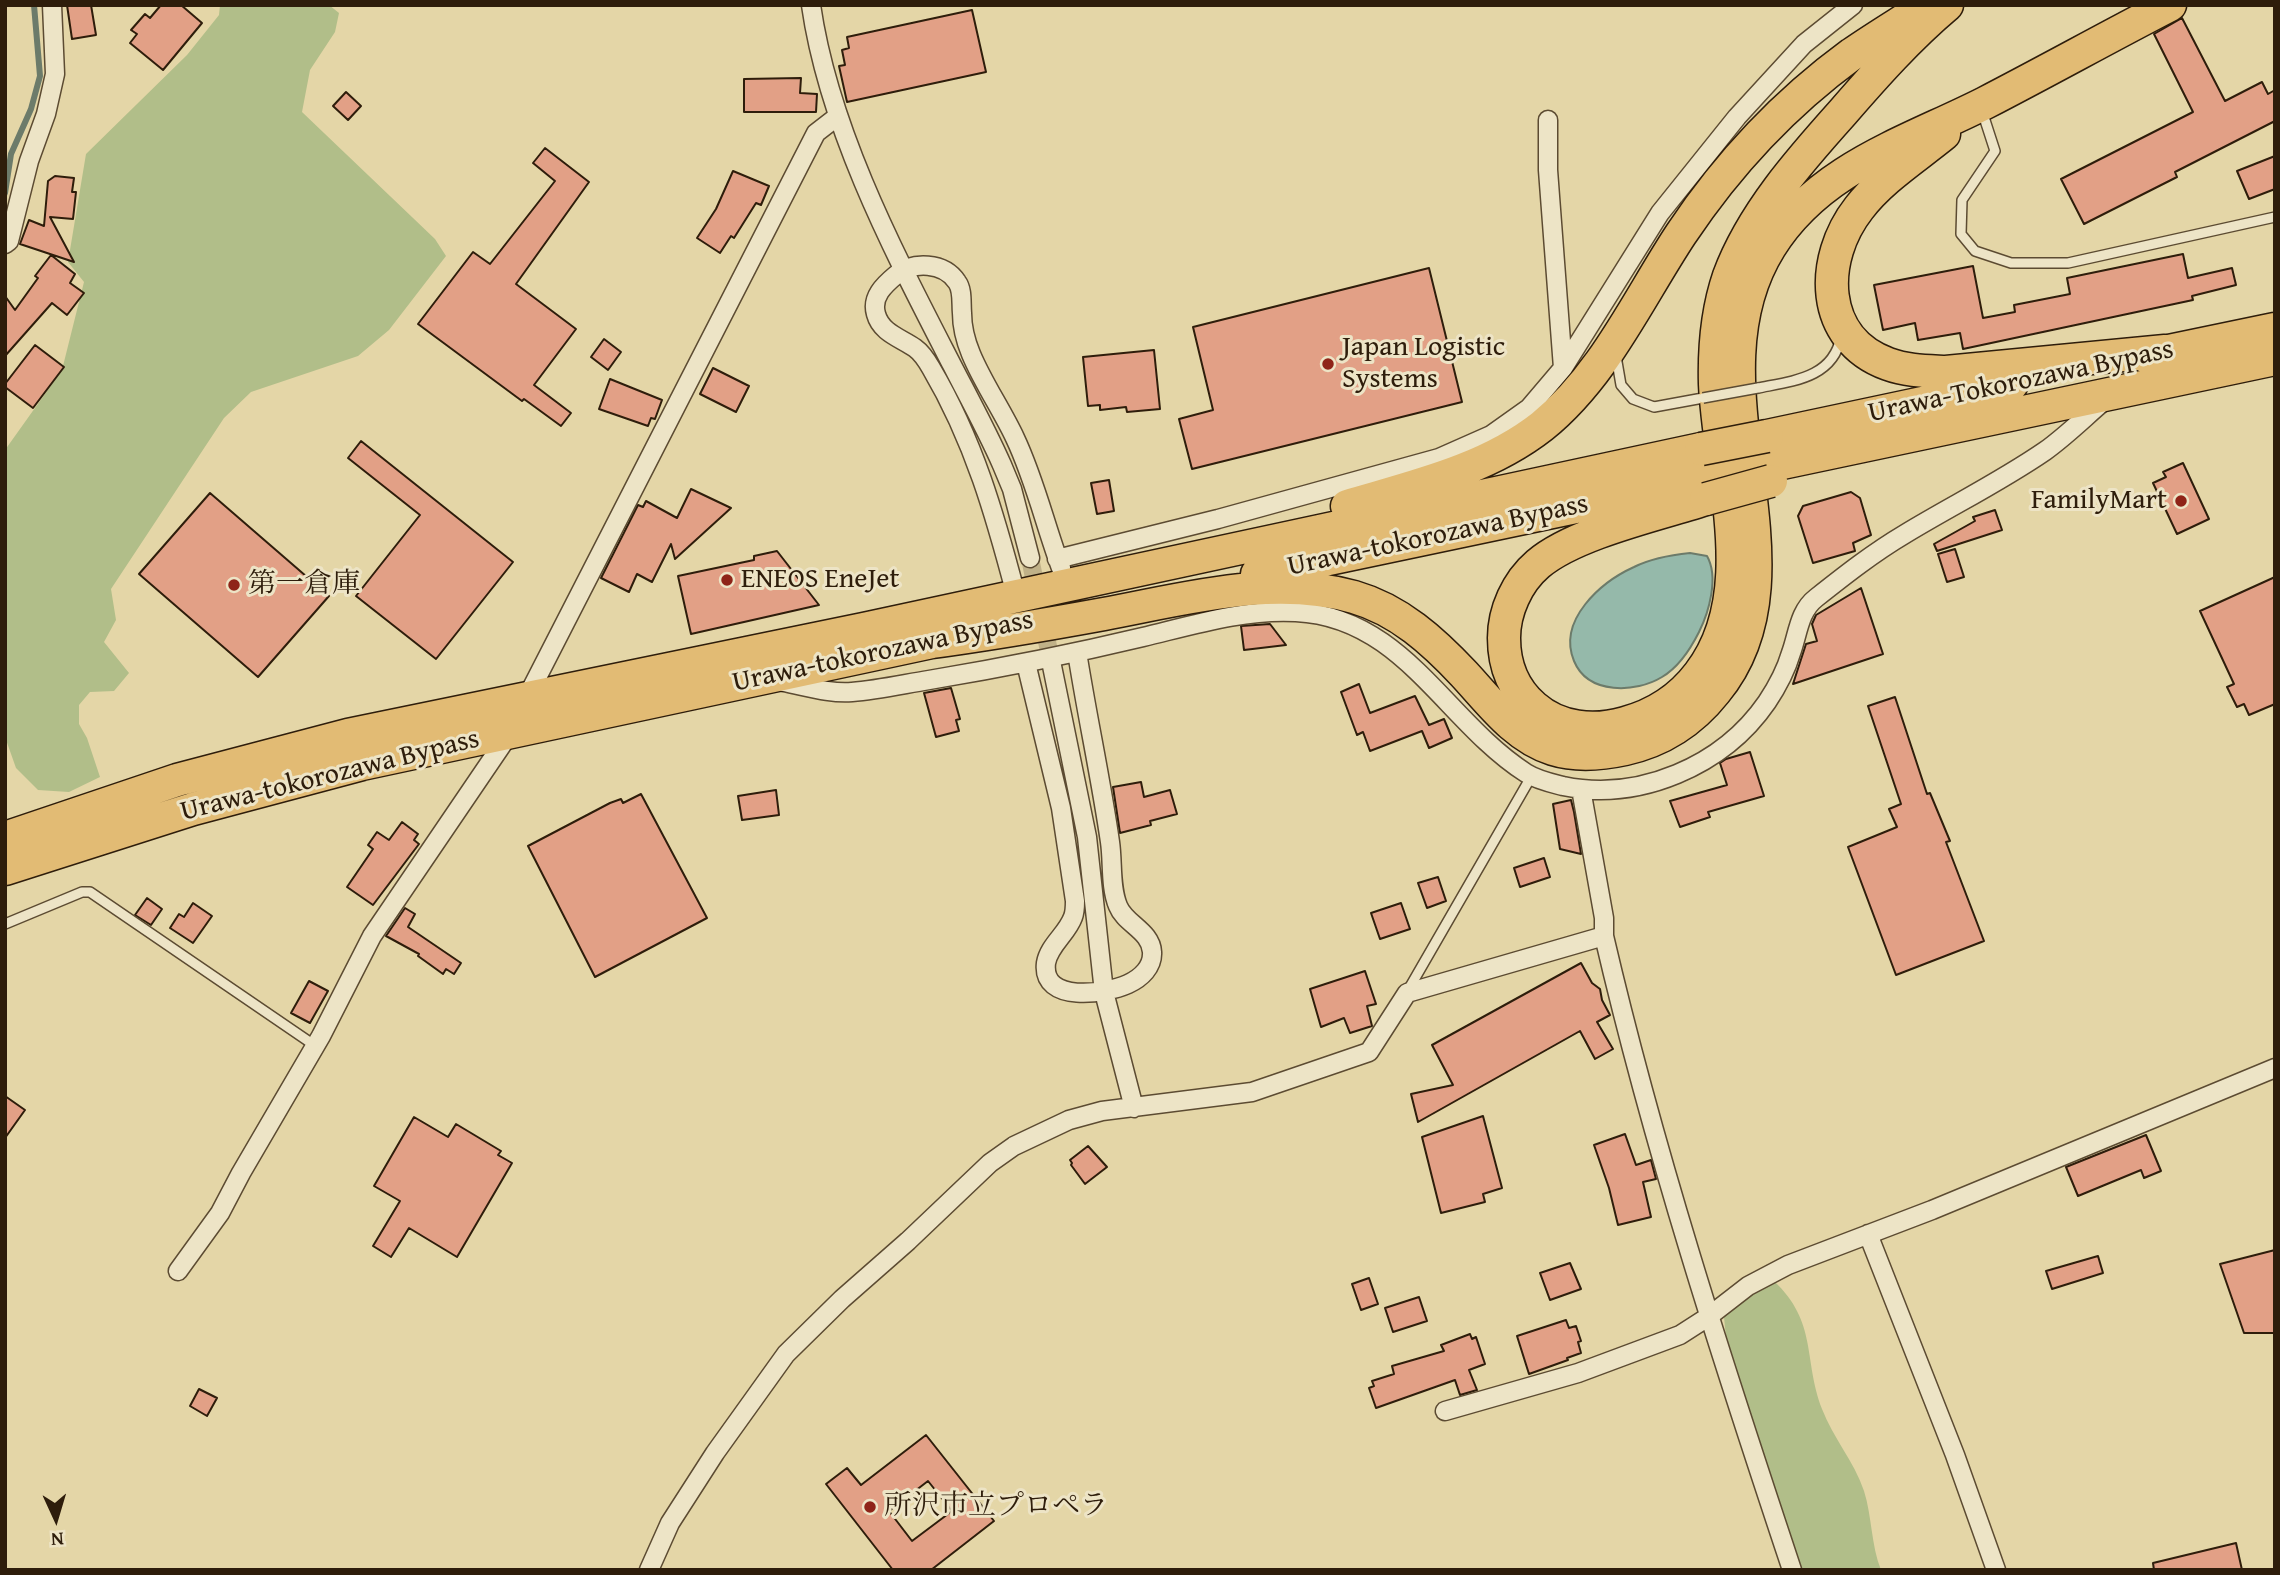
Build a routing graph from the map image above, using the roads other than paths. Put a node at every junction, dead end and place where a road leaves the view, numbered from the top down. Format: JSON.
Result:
{"nodes":[{"id":1,"x":52,"y":5,"type":"edge"},
{"id":2,"x":811,"y":5,"type":"edge"},
{"id":3,"x":1853,"y":5,"type":"edge"},
{"id":4,"x":1928,"y":5,"type":"edge"},
{"id":5,"x":1947,"y":5,"type":"edge"},
{"id":6,"x":2170,"y":5,"type":"edge"},
{"id":7,"x":1981,"y":105,"type":"junction"},
{"id":8,"x":838,"y":116,"type":"junction"},
{"id":9,"x":1548,"y":120,"type":"dead end"},
{"id":10,"x":2275,"y":216,"type":"edge"},
{"id":11,"x":5,"y":244,"type":"edge"},
{"id":12,"x":904,"y":269,"type":"junction"},
{"id":13,"x":1843,"y":328,"type":"junction"},
{"id":14,"x":2275,"y":329,"type":"edge"},
{"id":15,"x":1614,"y":342,"type":"junction"},
{"id":16,"x":2165,"y":351,"type":"junction"},
{"id":17,"x":2275,"y":359,"type":"edge"},
{"id":18,"x":1563,"y":368,"type":"junction"},
{"id":19,"x":2115,"y":391,"type":"junction"},
{"id":20,"x":1769,"y":461,"type":"junction"},
{"id":21,"x":1705,"y":490,"type":"junction"},
{"id":22,"x":1030,"y":558,"type":"tunnel mouth"},
{"id":23,"x":1070,"y":574,"type":"junction"},
{"id":24,"x":1016,"y":595,"type":"junction"},
{"id":25,"x":925,"y":643,"type":"junction"},
{"id":26,"x":1077,"y":652,"type":"junction"},
{"id":27,"x":1026,"y":663,"type":"junction"},
{"id":28,"x":1052,"y":666,"type":"tunnel mouth"},
{"id":29,"x":757,"y":678,"type":"junction"},
{"id":30,"x":526,"y":699,"type":"junction"},
{"id":31,"x":512,"y":730,"type":"junction"},
{"id":32,"x":1531,"y":776,"type":"junction"},
{"id":33,"x":1581,"y":789,"type":"junction"},
{"id":34,"x":5,"y":838,"type":"edge"},
{"id":35,"x":5,"y":869,"type":"edge"},
{"id":36,"x":5,"y":924,"type":"edge"},
{"id":37,"x":1604,"y":936,"type":"junction"},
{"id":38,"x":1104,"y":992,"type":"junction"},
{"id":39,"x":1407,"y":993,"type":"junction"},
{"id":40,"x":314,"y":1045,"type":"junction"},
{"id":41,"x":2275,"y":1068,"type":"edge"},
{"id":42,"x":1133,"y":1108,"type":"junction"},
{"id":43,"x":1868,"y":1234,"type":"junction"},
{"id":44,"x":178,"y":1271,"type":"dead end"},
{"id":45,"x":1708,"y":1317,"type":"junction"},
{"id":46,"x":1445,"y":1411,"type":"dead end"},
{"id":47,"x":649,"y":1570,"type":"edge"},
{"id":48,"x":1792,"y":1570,"type":"edge"},
{"id":49,"x":1996,"y":1570,"type":"edge"}],
"edges":[{"from":1,"to":11,"type":"street"},
{"from":2,"to":8,"type":"street"},
{"from":3,"to":18,"type":"street"},
{"from":4,"to":15,"type":"highway"},
{"from":5,"to":21,"type":"highway"},
{"from":6,"to":7,"type":"highway"},
{"from":7,"to":10,"type":"lane"},
{"from":7,"to":13,"type":"highway"},
{"from":7,"to":25,"type":"highway"},
{"from":8,"to":12,"type":"street"},
{"from":8,"to":30,"type":"street"},
{"from":9,"to":18,"type":"street"},
{"from":12,"to":22,"type":"street"},
{"from":12,"to":23,"type":"street"},
{"from":12,"to":24,"type":"street"},
{"from":13,"to":15,"type":"lane","bridge":true},
{"from":13,"to":16,"type":"highway"},
{"from":14,"to":16,"type":"highway","name":"Urawa-Tokorozawa Bypass"},
{"from":15,"to":23,"type":"highway"},
{"from":16,"to":20,"type":"highway","name":"Urawa-Tokorozawa Bypass"},
{"from":17,"to":19,"type":"highway","name":"Urawa-Tokorozawa Bypass"},
{"from":18,"to":23,"type":"street"},
{"from":19,"to":20,"type":"highway","name":"Urawa-Tokorozawa Bypass"},
{"from":19,"to":33,"type":"street"},
{"from":20,"to":21,"type":"highway","name":"Urawa-tokorozawa Bypass"},
{"from":20,"to":23,"type":"highway","name":"Urawa-tokorozawa Bypass","bridge":true},
{"from":21,"to":25,"type":"highway","name":"Urawa-tokorozawa Bypass"},
{"from":23,"to":24,"type":"highway","name":"Urawa-tokorozawa Bypass"},
{"from":24,"to":30,"type":"highway","name":"Urawa-tokorozawa Bypass"},
{"from":25,"to":29,"type":"highway","name":"Urawa-tokorozawa Bypass"},
{"from":26,"to":27,"type":"street"},
{"from":26,"to":32,"type":"street"},
{"from":26,"to":38,"type":"street"},
{"from":27,"to":29,"type":"street"},
{"from":27,"to":38,"type":"street"},
{"from":28,"to":38,"type":"street"},
{"from":29,"to":31,"type":"highway","name":"Urawa-tokorozawa Bypass"},
{"from":30,"to":34,"type":"highway","name":"Urawa-tokorozawa Bypass"},
{"from":31,"to":35,"type":"highway","name":"Urawa-tokorozawa Bypass"},
{"from":31,"to":40,"type":"street"},
{"from":32,"to":33,"type":"street"},
{"from":32,"to":39,"type":"lane"},
{"from":33,"to":37,"type":"street"},
{"from":36,"to":40,"type":"lane"},
{"from":37,"to":39,"type":"street"},
{"from":37,"to":45,"type":"street"},
{"from":38,"to":42,"type":"street"},
{"from":39,"to":42,"type":"street"},
{"from":40,"to":44,"type":"street"},
{"from":41,"to":43,"type":"street"},
{"from":42,"to":47,"type":"street"},
{"from":43,"to":45,"type":"street"},
{"from":43,"to":49,"type":"street"},
{"from":45,"to":46,"type":"street"},
{"from":45,"to":48,"type":"street"}]}
